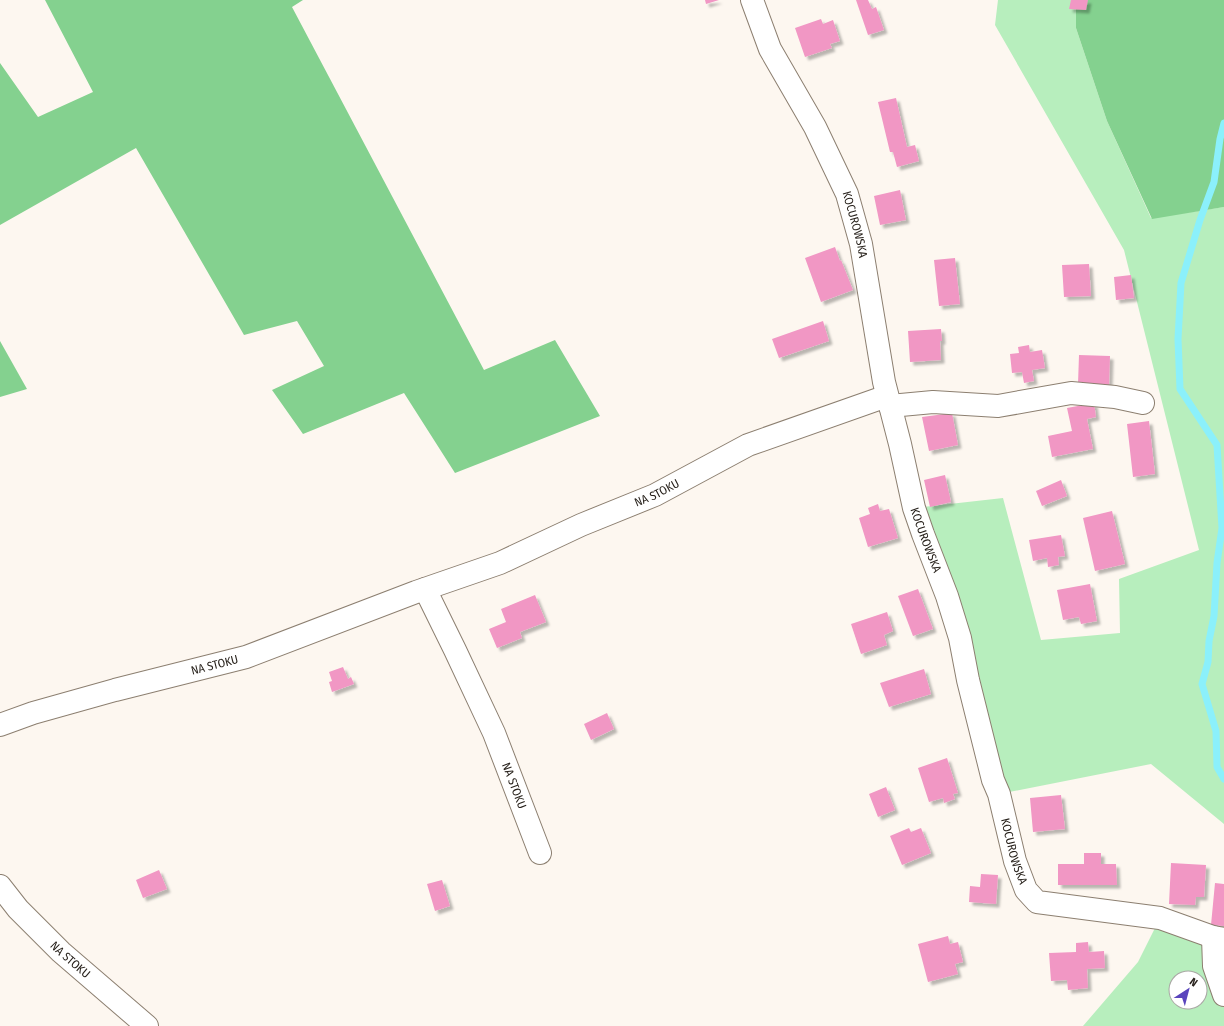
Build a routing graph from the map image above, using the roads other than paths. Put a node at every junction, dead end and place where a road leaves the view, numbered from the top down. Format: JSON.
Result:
{"nodes":[{"id":1,"x":752,"y":0,"type":"edge"},
{"id":2,"x":889,"y":401,"type":"junction"},
{"id":3,"x":1143,"y":403,"type":"dead end"},
{"id":4,"x":425,"y":589,"type":"junction"},
{"id":5,"x":0,"y":725,"type":"edge"},
{"id":6,"x":540,"y":853,"type":"dead end"},
{"id":7,"x":0,"y":886,"type":"edge"},
{"id":8,"x":1218,"y":938,"type":"edge"},
{"id":9,"x":1224,"y":995,"type":"edge"},
{"id":10,"x":147,"y":1026,"type":"edge"}],
"edges":[{"from":1,"to":2,"type":"street","name":"KOCUROWSKA"},
{"from":2,"to":3,"type":"street","name":"NA STOKU"},
{"from":2,"to":4,"type":"street","name":"NA STOKU"},
{"from":2,"to":8,"type":"street","name":"KOCUROWSKA"},
{"from":4,"to":5,"type":"street","name":"NA STOKU"},
{"from":4,"to":6,"type":"street","name":"NA STOKU"},
{"from":7,"to":10,"type":"street","name":"NA STOKU"},
{"from":8,"to":9,"type":"street"}]}
